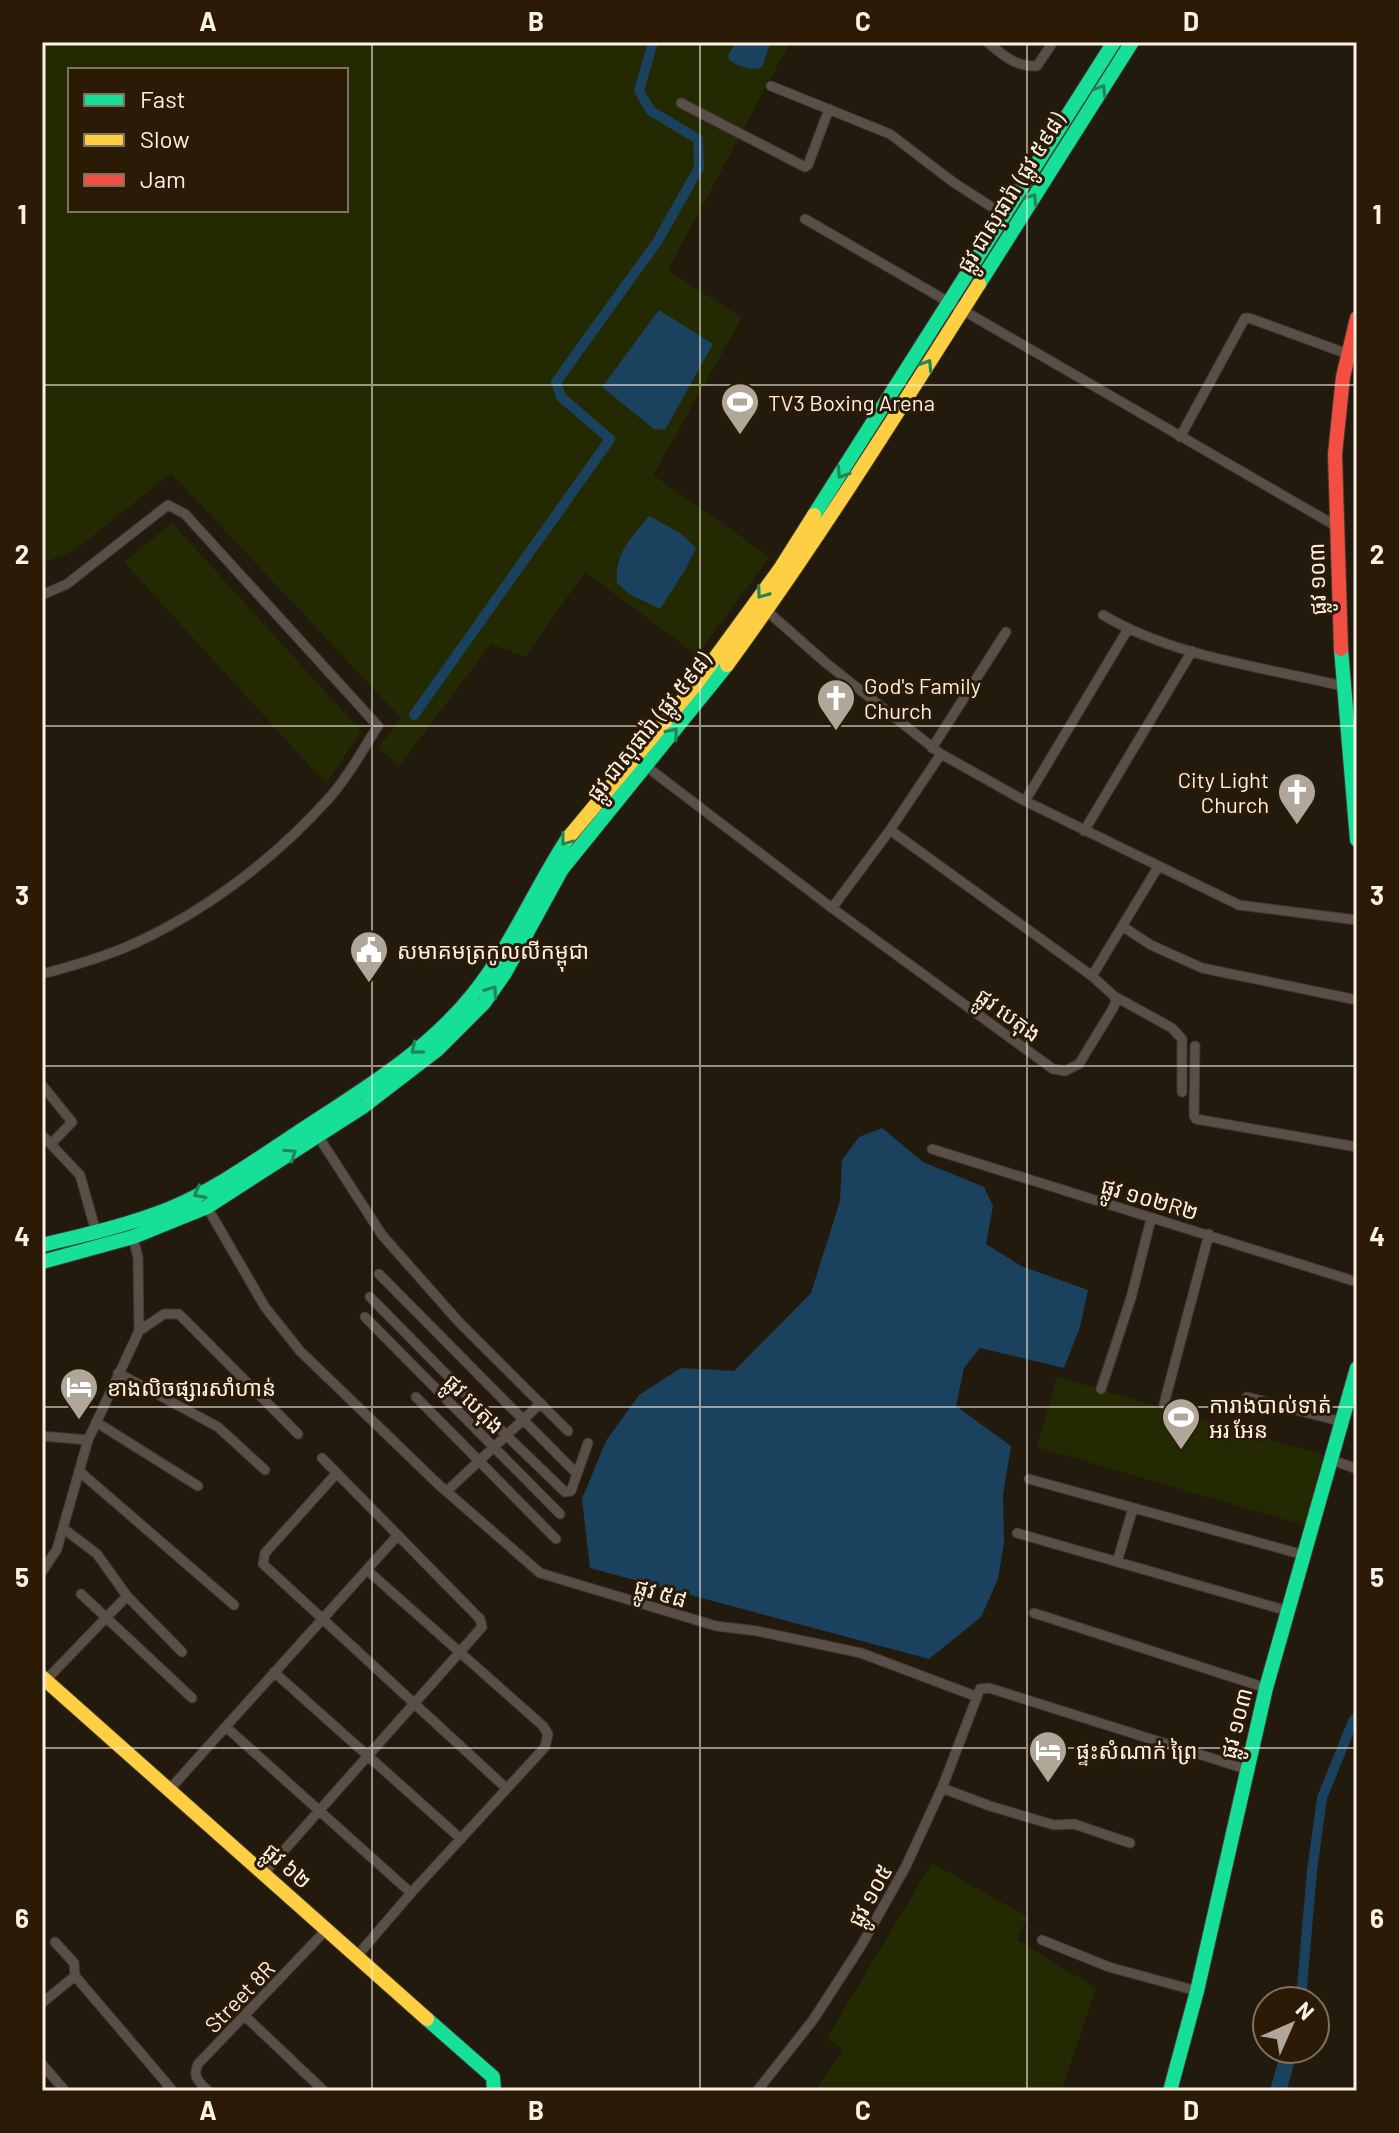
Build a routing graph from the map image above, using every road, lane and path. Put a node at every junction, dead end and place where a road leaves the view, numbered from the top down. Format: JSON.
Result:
{"nodes":[{"id":1,"x":987,"y":42,"type":"edge"},
{"id":2,"x":1053,"y":42,"type":"edge"},
{"id":3,"x":1117,"y":46,"type":"edge"},
{"id":4,"x":771,"y":86,"type":"dead end"},
{"id":5,"x":681,"y":103,"type":"dead end"},
{"id":6,"x":829,"y":109,"type":"junction"},
{"id":7,"x":1041,"y":171,"type":"junction"},
{"id":8,"x":1004,"y":215,"type":"junction"},
{"id":9,"x":805,"y":219,"type":"dead end"},
{"id":10,"x":956,"y":306,"type":"junction"},
{"id":11,"x":1357,"y":318,"type":"edge"},
{"id":12,"x":1348,"y":354,"type":"junction"},
{"id":13,"x":1180,"y":437,"type":"junction"},
{"id":14,"x":832,"y":501,"type":"junction"},
{"id":15,"x":1336,"y":526,"type":"junction"},
{"id":16,"x":42,"y":595,"type":"edge"},
{"id":17,"x":767,"y":611,"type":"junction"},
{"id":18,"x":1103,"y":615,"type":"dead end"},
{"id":19,"x":1128,"y":629,"type":"junction"},
{"id":20,"x":1006,"y":632,"type":"dead end"},
{"id":21,"x":1192,"y":651,"type":"junction"},
{"id":22,"x":1342,"y":686,"type":"junction"},
{"id":23,"x":932,"y":748,"type":"junction"},
{"id":24,"x":941,"y":754,"type":"junction"},
{"id":25,"x":640,"y":762,"type":"junction"},
{"id":26,"x":1025,"y":801,"type":"junction"},
{"id":27,"x":890,"y":830,"type":"junction"},
{"id":28,"x":1084,"y":831,"type":"junction"},
{"id":29,"x":1357,"y":840,"type":"edge"},
{"id":30,"x":1158,"y":867,"type":"junction"},
{"id":31,"x":832,"y":908,"type":"junction"},
{"id":32,"x":1357,"y":920,"type":"edge"},
{"id":33,"x":1122,"y":926,"type":"junction"},
{"id":34,"x":42,"y":974,"type":"edge"},
{"id":35,"x":1092,"y":976,"type":"junction"},
{"id":36,"x":1114,"y":996,"type":"junction"},
{"id":37,"x":1357,"y":1000,"type":"edge"},
{"id":38,"x":1195,"y":1046,"type":"dead end"},
{"id":39,"x":42,"y":1085,"type":"edge"},
{"id":40,"x":1182,"y":1092,"type":"dead end"},
{"id":41,"x":42,"y":1135,"type":"edge"},
{"id":42,"x":318,"y":1136,"type":"junction"},
{"id":43,"x":51,"y":1144,"type":"junction"},
{"id":44,"x":1357,"y":1147,"type":"edge"},
{"id":45,"x":932,"y":1149,"type":"dead end"},
{"id":46,"x":207,"y":1207,"type":"junction"},
{"id":47,"x":1151,"y":1219,"type":"junction"},
{"id":48,"x":96,"y":1232,"type":"junction"},
{"id":49,"x":1209,"y":1234,"type":"junction"},
{"id":50,"x":133,"y":1237,"type":"junction"},
{"id":51,"x":42,"y":1245,"type":"edge"},
{"id":52,"x":42,"y":1262,"type":"edge"},
{"id":53,"x":379,"y":1274,"type":"dead end"},
{"id":54,"x":1357,"y":1282,"type":"edge"},
{"id":55,"x":370,"y":1297,"type":"dead end"},
{"id":56,"x":365,"y":1317,"type":"dead end"},
{"id":57,"x":400,"y":1328,"type":"junction"},
{"id":58,"x":139,"y":1331,"type":"junction"},
{"id":59,"x":387,"y":1339,"type":"junction"},
{"id":60,"x":1357,"y":1368,"type":"edge"},
{"id":61,"x":118,"y":1373,"type":"junction"},
{"id":62,"x":1101,"y":1389,"type":"dead end"},
{"id":63,"x":416,"y":1397,"type":"dead end"},
{"id":64,"x":1247,"y":1397,"type":"dead end"},
{"id":65,"x":541,"y":1403,"type":"junction"},
{"id":66,"x":1164,"y":1404,"type":"dead end"},
{"id":67,"x":1352,"y":1407,"type":"edge"},
{"id":68,"x":523,"y":1420,"type":"junction"},
{"id":69,"x":96,"y":1422,"type":"junction"},
{"id":70,"x":1343,"y":1422,"type":"junction"},
{"id":71,"x":568,"y":1431,"type":"dead end"},
{"id":72,"x":298,"y":1434,"type":"dead end"},
{"id":73,"x":506,"y":1435,"type":"junction"},
{"id":74,"x":42,"y":1436,"type":"edge"},
{"id":75,"x":88,"y":1440,"type":"junction"},
{"id":76,"x":588,"y":1443,"type":"dead end"},
{"id":77,"x":494,"y":1447,"type":"junction"},
{"id":78,"x":322,"y":1458,"type":"dead end"},
{"id":79,"x":480,"y":1460,"type":"junction"},
{"id":80,"x":1332,"y":1460,"type":"junction"},
{"id":81,"x":1357,"y":1469,"type":"edge"},
{"id":82,"x":265,"y":1470,"type":"dead end"},
{"id":83,"x":79,"y":1471,"type":"junction"},
{"id":84,"x":336,"y":1474,"type":"junction"},
{"id":85,"x":577,"y":1474,"type":"junction"},
{"id":86,"x":1029,"y":1479,"type":"dead end"},
{"id":87,"x":198,"y":1486,"type":"dead end"},
{"id":88,"x":447,"y":1491,"type":"junction"},
{"id":89,"x":1133,"y":1508,"type":"junction"},
{"id":90,"x":560,"y":1514,"type":"dead end"},
{"id":91,"x":64,"y":1529,"type":"junction"},
{"id":92,"x":1017,"y":1533,"type":"dead end"},
{"id":93,"x":397,"y":1536,"type":"junction"},
{"id":94,"x":556,"y":1539,"type":"dead end"},
{"id":95,"x":1304,"y":1555,"type":"junction"},
{"id":96,"x":1117,"y":1562,"type":"junction"},
{"id":97,"x":367,"y":1570,"type":"junction"},
{"id":98,"x":42,"y":1572,"type":"edge"},
{"id":99,"x":81,"y":1594,"type":"dead end"},
{"id":100,"x":127,"y":1596,"type":"junction"},
{"id":101,"x":234,"y":1605,"type":"dead end"},
{"id":102,"x":1288,"y":1611,"type":"junction"},
{"id":103,"x":1034,"y":1613,"type":"dead end"},
{"id":104,"x":106,"y":1618,"type":"junction"},
{"id":105,"x":322,"y":1620,"type":"junction"},
{"id":106,"x":182,"y":1652,"type":"dead end"},
{"id":107,"x":460,"y":1654,"type":"junction"},
{"id":108,"x":274,"y":1672,"type":"junction"},
{"id":109,"x":44,"y":1679,"type":"edge"},
{"id":110,"x":1266,"y":1688,"type":"junction"},
{"id":111,"x":975,"y":1696,"type":"junction"},
{"id":112,"x":192,"y":1698,"type":"dead end"},
{"id":113,"x":414,"y":1705,"type":"junction"},
{"id":114,"x":226,"y":1727,"type":"junction"},
{"id":115,"x":367,"y":1757,"type":"junction"},
{"id":116,"x":1246,"y":1769,"type":"junction"},
{"id":117,"x":506,"y":1788,"type":"junction"},
{"id":118,"x":942,"y":1788,"type":"junction"},
{"id":119,"x":169,"y":1790,"type":"junction"},
{"id":120,"x":319,"y":1811,"type":"junction"},
{"id":121,"x":461,"y":1839,"type":"junction"},
{"id":122,"x":1130,"y":1843,"type":"dead end"},
{"id":123,"x":264,"y":1873,"type":"junction"},
{"id":124,"x":411,"y":1893,"type":"junction"},
{"id":125,"x":327,"y":1929,"type":"junction"},
{"id":126,"x":1042,"y":1940,"type":"dead end"},
{"id":127,"x":55,"y":1942,"type":"dead end"},
{"id":128,"x":357,"y":1956,"type":"junction"},
{"id":129,"x":75,"y":1976,"type":"junction"},
{"id":130,"x":1197,"y":1991,"type":"junction"},
{"id":131,"x":42,"y":2003,"type":"edge"},
{"id":132,"x":246,"y":2017,"type":"junction"},
{"id":133,"x":42,"y":2064,"type":"edge"},
{"id":134,"x":65,"y":2091,"type":"edge"},
{"id":135,"x":173,"y":2091,"type":"edge"},
{"id":136,"x":208,"y":2091,"type":"edge"},
{"id":137,"x":324,"y":2091,"type":"edge"},
{"id":138,"x":494,"y":2091,"type":"edge"},
{"id":139,"x":757,"y":2091,"type":"edge"},
{"id":140,"x":1170,"y":2091,"type":"edge"}],
"edges":[{"from":1,"to":2,"type":"street"},
{"from":3,"to":7,"type":"main road","name":"ផ្លូវ ជាសុផារ៉ា (ផ្លូវ ៥៩៨)"},
{"from":4,"to":6,"type":"street"},
{"from":5,"to":6,"type":"street"},
{"from":6,"to":8,"type":"street"},
{"from":7,"to":8,"type":"main road","name":"ផ្លូវ ជាសុផារ៉ា (ផ្លូវ ៥៩៨)"},
{"from":10,"to":7,"type":"main road","name":"ផ្លូវ ជាសុផារ៉ា (ផ្លូវ ៥៩៨)","one_way":true},
{"from":8,"to":10,"type":"main road","name":"ផ្លូវ ជាសុផារ៉ា (ផ្លូវ ៥៩៨)"},
{"from":9,"to":10,"type":"street"},
{"from":10,"to":13,"type":"street"},
{"from":10,"to":14,"type":"main road","name":"ផ្លូវ ជាសុផារ៉ា (ផ្លូវ ៥៩៨)"},
{"from":11,"to":12,"type":"main road","name":"ផ្លូវ ១០៣"},
{"from":12,"to":13,"type":"street"},
{"from":12,"to":15,"type":"main road","name":"ផ្លូវ ១០៣"},
{"from":13,"to":15,"type":"street"},
{"from":14,"to":17,"type":"main road","name":"ផ្លូវ ជាសុផារ៉ា (ផ្លូវ ៥៩៨)"},
{"from":14,"to":25,"type":"main road","name":"ផ្លូវ ជាសុផារ៉ា (ផ្លូវ ៥៩៨)","one_way":true},
{"from":15,"to":22,"type":"main road","name":"ផ្លូវ ១០៣"},
{"from":16,"to":34,"type":"street"},
{"from":17,"to":23,"type":"street"},
{"from":25,"to":17,"type":"main road","name":"ផ្លូវ ជាសុផារ៉ា (ផ្លូវ ៥៩៨)","one_way":true},
{"from":18,"to":19,"type":"street"},
{"from":19,"to":21,"type":"street"},
{"from":19,"to":26,"type":"street"},
{"from":20,"to":23,"type":"street"},
{"from":21,"to":22,"type":"street"},
{"from":21,"to":28,"type":"street"},
{"from":22,"to":29,"type":"main road","name":"ផ្លូវ ១០៣"},
{"from":23,"to":24,"type":"street"},
{"from":24,"to":26,"type":"street"},
{"from":24,"to":27,"type":"street"},
{"from":25,"to":31,"type":"street","name":"ផ្លូវ បេតុង"},
{"from":42,"to":25,"type":"main road","name":"ផ្លូវ ជាសុផារ៉ា (ផ្លូវ ៥៩៨)","one_way":true},
{"from":25,"to":48,"type":"main road","name":"ផ្លូវ ជាសុផារ៉ា (ផ្លូវ ៥៩៨)","one_way":true},
{"from":26,"to":28,"type":"street"},
{"from":27,"to":31,"type":"street"},
{"from":27,"to":35,"type":"street"},
{"from":28,"to":30,"type":"street"},
{"from":30,"to":32,"type":"street"},
{"from":30,"to":33,"type":"street"},
{"from":31,"to":36,"type":"street","name":"ផ្លូវ បេតុង"},
{"from":33,"to":35,"type":"street"},
{"from":33,"to":37,"type":"street"},
{"from":35,"to":36,"type":"street"},
{"from":36,"to":40,"type":"street"},
{"from":38,"to":44,"type":"street"},
{"from":39,"to":43,"type":"street"},
{"from":41,"to":43,"type":"street"},
{"from":46,"to":42,"type":"main road","name":"ផ្លូវ ជាសុផារ៉ា (ផ្លូវ ៥៩៨)","one_way":true},
{"from":42,"to":65,"type":"street"},
{"from":43,"to":48,"type":"street"},
{"from":45,"to":47,"type":"street","name":"ផ្លូវ ១០២R២"},
{"from":46,"to":50,"type":"main road","name":"ផ្លូវ ជាសុផារ៉ា (ផ្លូវ ៥៩៨)"},
{"from":46,"to":88,"type":"street","name":"ផ្លូវ ៥៨"},
{"from":47,"to":49,"type":"street","name":"ផ្លូវ ១០២R២"},
{"from":47,"to":62,"type":"street"},
{"from":48,"to":51,"type":"main road","name":"ផ្លូវ ជាសុផារ៉ា (ផ្លូវ ៥៩៨)"},
{"from":49,"to":54,"type":"street","name":"ផ្លូវ ១០២R២"},
{"from":49,"to":66,"type":"street"},
{"from":50,"to":52,"type":"main road","name":"ផ្លូវ ជាសុផារ៉ា (ផ្លូវ ៥៩៨)"},
{"from":50,"to":58,"type":"street"},
{"from":53,"to":68,"type":"street"},
{"from":55,"to":57,"type":"street"},
{"from":56,"to":59,"type":"street","name":"ផ្លូវ បេតុង"},
{"from":57,"to":59,"type":"street"},
{"from":57,"to":73,"type":"street"},
{"from":58,"to":61,"type":"street"},
{"from":58,"to":72,"type":"street"},
{"from":59,"to":77,"type":"street","name":"ផ្លូវ បេតុង"},
{"from":60,"to":67,"type":"main road","name":"ផ្លូវ ១០៣"},
{"from":61,"to":69,"type":"street"},
{"from":61,"to":82,"type":"street"},
{"from":63,"to":79,"type":"street"},
{"from":64,"to":70,"type":"street"},
{"from":65,"to":68,"type":"street"},
{"from":65,"to":71,"type":"street"},
{"from":67,"to":70,"type":"main road","name":"ផ្លូវ ១០៣"},
{"from":68,"to":73,"type":"street"},
{"from":68,"to":85,"type":"street"},
{"from":69,"to":75,"type":"street"},
{"from":69,"to":87,"type":"street"},
{"from":70,"to":80,"type":"main road","name":"ផ្លូវ ១០៣"},
{"from":73,"to":77,"type":"street"},
{"from":73,"to":85,"type":"street"},
{"from":74,"to":75,"type":"street"},
{"from":75,"to":83,"type":"street"},
{"from":76,"to":85,"type":"street"},
{"from":77,"to":79,"type":"street"},
{"from":77,"to":90,"type":"street","name":"ផ្លូវ បេតុង"},
{"from":78,"to":84,"type":"street"},
{"from":79,"to":88,"type":"street"},
{"from":79,"to":94,"type":"street"},
{"from":80,"to":81,"type":"street"},
{"from":80,"to":95,"type":"main road","name":"ផ្លូវ ១០៣"},
{"from":83,"to":91,"type":"street"},
{"from":83,"to":101,"type":"street"},
{"from":84,"to":93,"type":"street"},
{"from":84,"to":105,"type":"street"},
{"from":86,"to":89,"type":"street"},
{"from":88,"to":111,"type":"street","name":"ផ្លូវ ៥៨"},
{"from":89,"to":95,"type":"street"},
{"from":89,"to":96,"type":"street"},
{"from":91,"to":98,"type":"street"},
{"from":91,"to":100,"type":"street"},
{"from":92,"to":96,"type":"street"},
{"from":93,"to":97,"type":"street"},
{"from":93,"to":107,"type":"street"},
{"from":95,"to":102,"type":"main road","name":"ផ្លូវ ១០៣"},
{"from":96,"to":102,"type":"street"},
{"from":97,"to":105,"type":"street"},
{"from":97,"to":107,"type":"street"},
{"from":99,"to":104,"type":"street"},
{"from":100,"to":104,"type":"street"},
{"from":100,"to":106,"type":"street"},
{"from":102,"to":110,"type":"main road","name":"ផ្លូវ ១០៣"},
{"from":103,"to":110,"type":"street"},
{"from":104,"to":109,"type":"street"},
{"from":104,"to":112,"type":"street"},
{"from":105,"to":108,"type":"street"},
{"from":105,"to":113,"type":"street"},
{"from":107,"to":113,"type":"street"},
{"from":107,"to":117,"type":"street"},
{"from":108,"to":114,"type":"street"},
{"from":108,"to":115,"type":"street"},
{"from":109,"to":119,"type":"main road","name":"ផ្លូវ ៦២"},
{"from":110,"to":116,"type":"main road","name":"ផ្លូវ ១០៣"},
{"from":111,"to":116,"type":"street","name":"ផ្លូវ ៥៨"},
{"from":111,"to":118,"type":"street","name":"ផ្លូវ ១០៥"},
{"from":113,"to":115,"type":"street"},
{"from":113,"to":117,"type":"street"},
{"from":114,"to":119,"type":"street"},
{"from":114,"to":120,"type":"street"},
{"from":115,"to":120,"type":"street"},
{"from":115,"to":121,"type":"street"},
{"from":116,"to":130,"type":"main road","name":"ផ្លូវ ១០៣"},
{"from":117,"to":121,"type":"street"},
{"from":118,"to":122,"type":"street"},
{"from":118,"to":139,"type":"street","name":"ផ្លូវ ១០៥"},
{"from":119,"to":123,"type":"main road","name":"ផ្លូវ ៦២"},
{"from":120,"to":123,"type":"street"},
{"from":120,"to":124,"type":"street"},
{"from":121,"to":124,"type":"street"},
{"from":123,"to":125,"type":"main road","name":"ផ្លូវ ៦២"},
{"from":124,"to":128,"type":"street"},
{"from":125,"to":128,"type":"main road","name":"ផ្លូវ ៦២"},
{"from":125,"to":132,"type":"street","name":"Street 8R"},
{"from":126,"to":130,"type":"street"},
{"from":127,"to":129,"type":"street"},
{"from":128,"to":138,"type":"main road","name":"ផ្លូវ ៦២"},
{"from":129,"to":131,"type":"street"},
{"from":129,"to":135,"type":"street"},
{"from":130,"to":140,"type":"main road","name":"ផ្លូវ ១០៣"},
{"from":132,"to":136,"type":"street","name":"Street 8R"},
{"from":132,"to":137,"type":"street"},
{"from":133,"to":134,"type":"street"}]}
